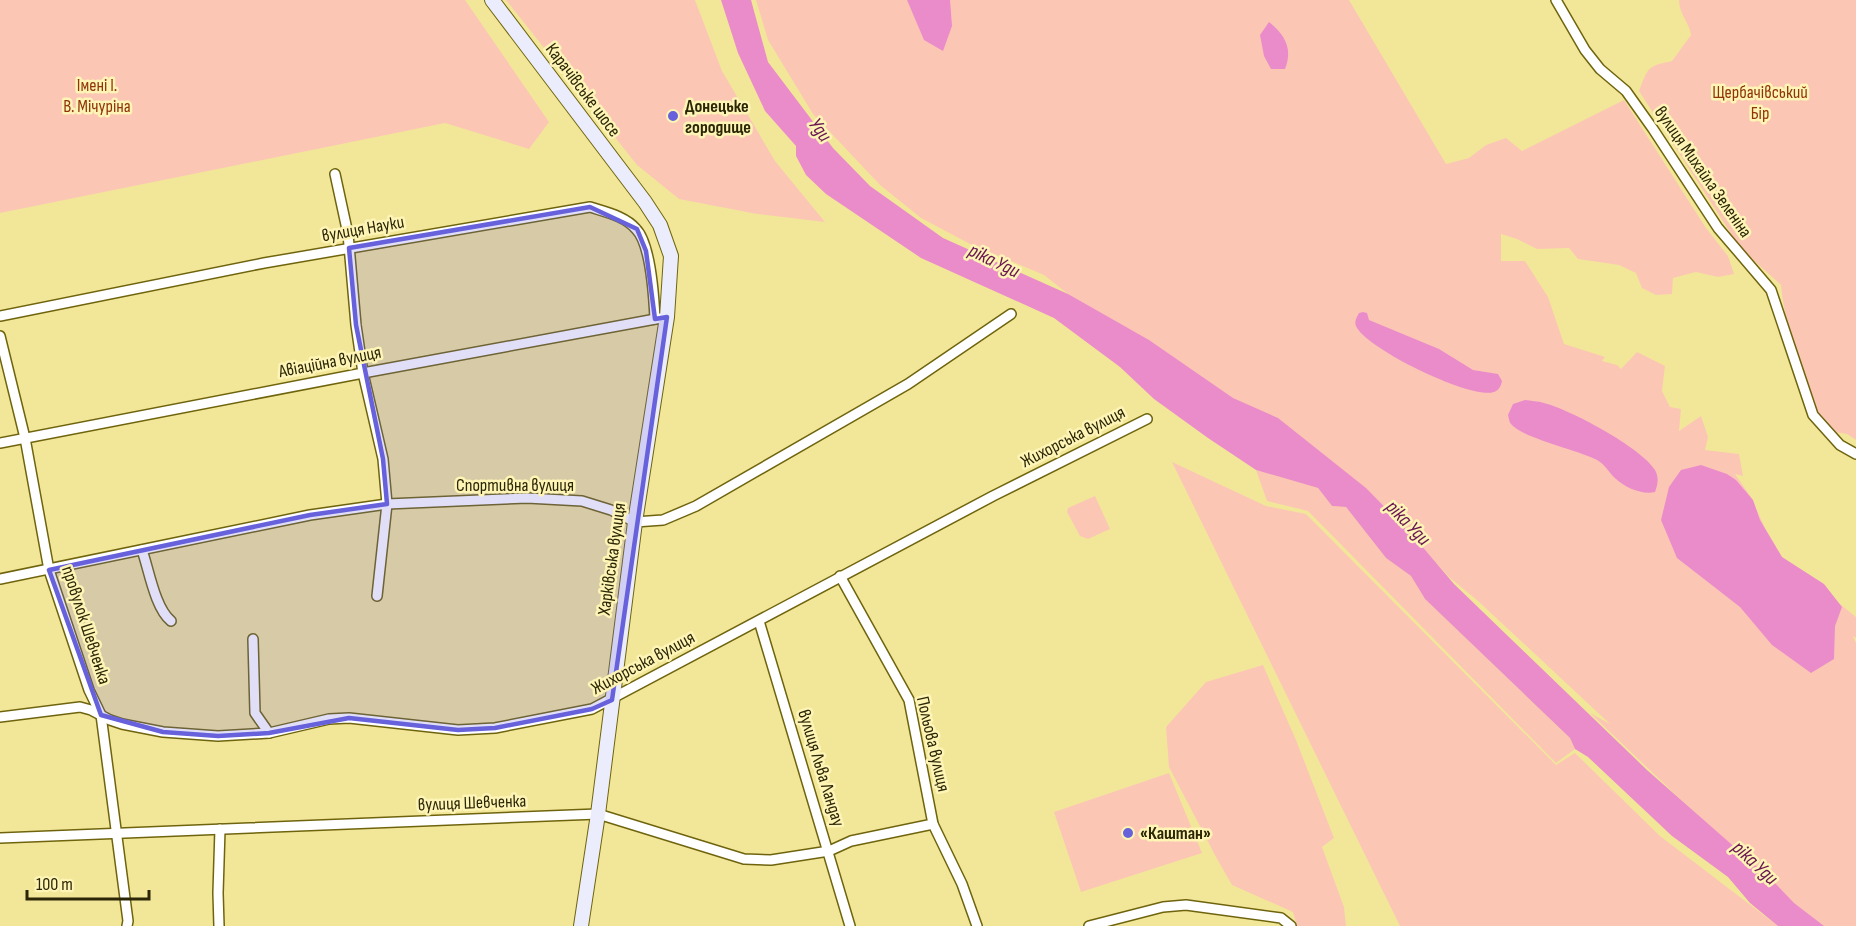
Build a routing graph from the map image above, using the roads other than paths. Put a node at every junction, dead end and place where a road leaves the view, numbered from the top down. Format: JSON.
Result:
{"nodes":[{"id":1,"x":492,"y":0,"type":"edge"},
{"id":2,"x":1556,"y":0,"type":"edge"},
{"id":3,"x":335,"y":174,"type":"dead end"},
{"id":4,"x":645,"y":202,"type":"joint"},
{"id":5,"x":350,"y":248,"type":"junction"},
{"id":6,"x":1011,"y":314,"type":"dead end"},
{"id":7,"x":0,"y":316,"type":"edge"},
{"id":8,"x":661,"y":318,"type":"junction"},
{"id":9,"x":0,"y":336,"type":"edge"},
{"id":10,"x":363,"y":372,"type":"junction"},
{"id":11,"x":1147,"y":419,"type":"dead end"},
{"id":12,"x":26,"y":438,"type":"junction"},
{"id":13,"x":0,"y":443,"type":"edge"},
{"id":14,"x":1856,"y":454,"type":"edge"},
{"id":15,"x":387,"y":504,"type":"junction"},
{"id":16,"x":635,"y":522,"type":"junction"},
{"id":17,"x":142,"y":550,"type":"junction"},
{"id":18,"x":49,"y":570,"type":"junction"},
{"id":19,"x":840,"y":576,"type":"junction"},
{"id":20,"x":0,"y":579,"type":"edge"},
{"id":21,"x":377,"y":596,"type":"dead end"},
{"id":22,"x":171,"y":621,"type":"dead end"},
{"id":23,"x":759,"y":621,"type":"junction"},
{"id":24,"x":253,"y":639,"type":"dead end"},
{"id":25,"x":612,"y":700,"type":"junction"},
{"id":26,"x":101,"y":716,"type":"junction"},
{"id":27,"x":0,"y":717,"type":"edge"},
{"id":28,"x":269,"y":733,"type":"junction"},
{"id":29,"x":598,"y":814,"type":"junction"},
{"id":30,"x":933,"y":824,"type":"junction"},
{"id":31,"x":220,"y":829,"type":"junction"},
{"id":32,"x":117,"y":832,"type":"junction"},
{"id":33,"x":0,"y":838,"type":"edge"},
{"id":34,"x":829,"y":851,"type":"junction"},
{"id":35,"x":127,"y":926,"type":"edge"},
{"id":36,"x":219,"y":926,"type":"edge"},
{"id":37,"x":581,"y":926,"type":"edge"},
{"id":38,"x":850,"y":926,"type":"edge"},
{"id":39,"x":977,"y":926,"type":"edge"},
{"id":40,"x":1089,"y":926,"type":"edge"},
{"id":41,"x":1291,"y":926,"type":"edge"}],
"edges":[{"from":1,"to":4,"type":"main road","name":"Карачівське шосе"},
{"from":2,"to":14,"type":"street","name":"вулиця Михайла Зеленіна"},
{"from":3,"to":5,"type":"street"},
{"from":4,"to":8,"type":"main road","name":"Харківська вулиця"},
{"from":5,"to":7,"type":"street","name":"вулиця Науки"},
{"from":5,"to":8,"type":"street","name":"вулиця Науки"},
{"from":5,"to":10,"type":"street"},
{"from":6,"to":16,"type":"street"},
{"from":8,"to":10,"type":"street","name":"Авіаційна вулиця"},
{"from":8,"to":16,"type":"main road","name":"Харківська вулиця"},
{"from":9,"to":12,"type":"street","name":"провулок Шевченка"},
{"from":10,"to":12,"type":"street","name":"Авіаційна вулиця"},
{"from":10,"to":15,"type":"street"},
{"from":11,"to":19,"type":"street","name":"Жихорська вулиця"},
{"from":12,"to":13,"type":"street","name":"Авіаційна вулиця"},
{"from":12,"to":18,"type":"street","name":"провулок Шевченка"},
{"from":15,"to":16,"type":"street","name":"Спортивна вулиця"},
{"from":15,"to":17,"type":"street","name":"Спортивна вулиця"},
{"from":15,"to":21,"type":"street"},
{"from":16,"to":25,"type":"main road","name":"Харківська вулиця"},
{"from":17,"to":18,"type":"street","name":"Спортивна вулиця"},
{"from":17,"to":22,"type":"street"},
{"from":18,"to":20,"type":"street","name":"Спортивна вулиця"},
{"from":18,"to":26,"type":"street","name":"провулок Шевченка"},
{"from":19,"to":23,"type":"street","name":"Жихорська вулиця"},
{"from":19,"to":30,"type":"street","name":"Польова вулиця"},
{"from":23,"to":25,"type":"street","name":"Жихорська вулиця"},
{"from":23,"to":34,"type":"street","name":"вулиця Льва Ландау"},
{"from":24,"to":28,"type":"street"},
{"from":25,"to":28,"type":"street","name":"Жихорська вулиця"},
{"from":25,"to":29,"type":"main road","name":"Харківська вулиця"},
{"from":26,"to":27,"type":"street","name":"Жихорська вулиця"},
{"from":26,"to":28,"type":"street","name":"Жихорська вулиця"},
{"from":26,"to":32,"type":"street","name":"провулок Шевченка"},
{"from":29,"to":31,"type":"street","name":"вулиця Шевченка"},
{"from":29,"to":34,"type":"street","name":"вулиця Шевченка"},
{"from":29,"to":37,"type":"main road","name":"Харківська вулиця"},
{"from":30,"to":34,"type":"street","name":"вулиця Шевченка"},
{"from":30,"to":39,"type":"street","name":"Польова вулиця"},
{"from":31,"to":32,"type":"street","name":"вулиця Шевченка"},
{"from":31,"to":36,"type":"street"},
{"from":32,"to":33,"type":"street","name":"вулиця Шевченка"},
{"from":32,"to":35,"type":"street","name":"провулок Шевченка"},
{"from":34,"to":38,"type":"street","name":"вулиця Льва Ландау"},
{"from":40,"to":41,"type":"street"}]}
